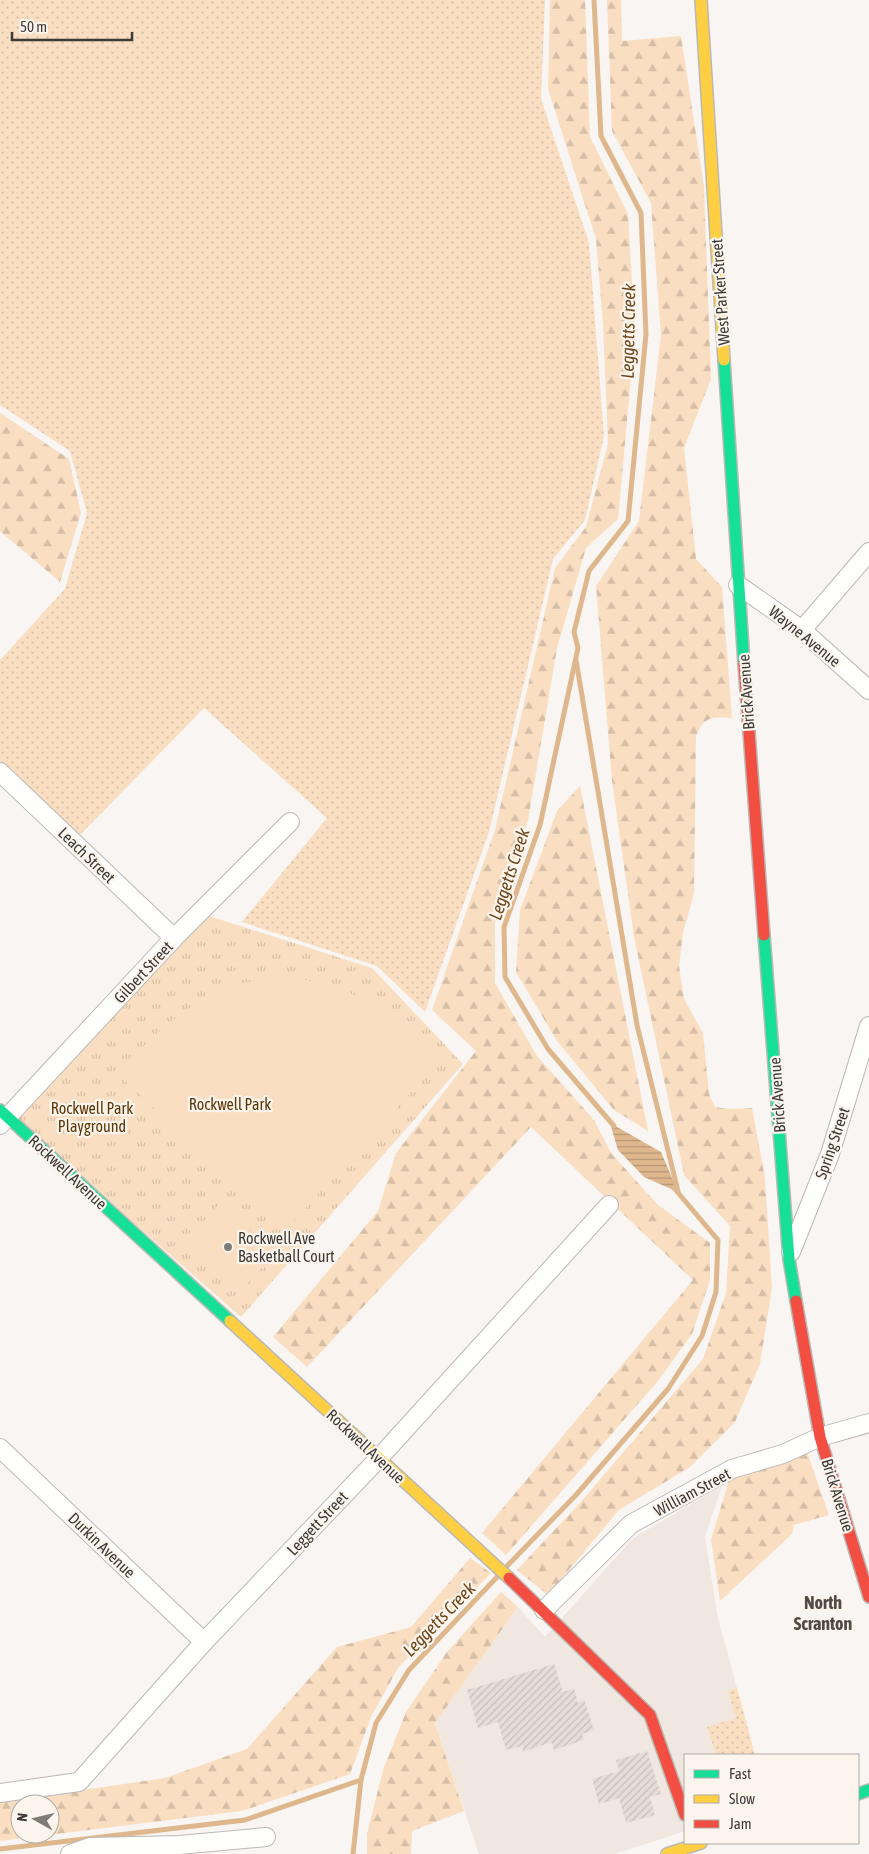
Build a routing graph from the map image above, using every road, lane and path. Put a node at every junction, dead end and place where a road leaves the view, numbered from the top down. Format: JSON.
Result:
{"nodes":[{"id":1,"x":701,"y":0,"type":"edge"},
{"id":2,"x":869,"y":552,"type":"edge"},
{"id":3,"x":738,"y":585,"type":"junction"},
{"id":4,"x":802,"y":630,"type":"junction"},
{"id":5,"x":869,"y":690,"type":"edge"},
{"id":6,"x":0,"y":772,"type":"edge"},
{"id":7,"x":290,"y":822,"type":"dead end"},
{"id":8,"x":174,"y":938,"type":"junction"},
{"id":9,"x":869,"y":1026,"type":"edge"},
{"id":10,"x":3,"y":1118,"type":"edge"},
{"id":11,"x":608,"y":1205,"type":"dead end"},
{"id":12,"x":789,"y":1259,"type":"junction"},
{"id":13,"x":869,"y":1423,"type":"edge"},
{"id":14,"x":820,"y":1437,"type":"junction"},
{"id":15,"x":0,"y":1448,"type":"edge"},
{"id":16,"x":379,"y":1458,"type":"junction"},
{"id":17,"x":869,"y":1597,"type":"edge"},
{"id":18,"x":544,"y":1610,"type":"junction"},
{"id":19,"x":204,"y":1642,"type":"junction"},
{"id":20,"x":0,"y":1793,"type":"edge"},
{"id":21,"x":684,"y":1812,"type":"edge"},
{"id":22,"x":266,"y":1837,"type":"dead end"},
{"id":23,"x":694,"y":1844,"type":"edge"},
{"id":24,"x":70,"y":1854,"type":"edge"},
{"id":25,"x":667,"y":1854,"type":"edge"}],
"edges":[{"from":1,"to":3,"type":"street","name":"West Parker Street"},
{"from":2,"to":4,"type":"street"},
{"from":3,"to":4,"type":"street","name":"Wayne Avenue"},
{"from":3,"to":12,"type":"street","name":"Brick Avenue"},
{"from":4,"to":5,"type":"street","name":"Wayne Avenue"},
{"from":6,"to":8,"type":"street","name":"Leach Street"},
{"from":7,"to":8,"type":"street","name":"Gilbert Street"},
{"from":8,"to":10,"type":"street","name":"Gilbert Street"},
{"from":9,"to":12,"type":"street","name":"Spring Street"},
{"from":10,"to":16,"type":"street","name":"Rockwell Avenue"},
{"from":11,"to":16,"type":"street","name":"Leggett Street"},
{"from":12,"to":14,"type":"street","name":"Brick Avenue"},
{"from":13,"to":14,"type":"street","name":"William Street"},
{"from":14,"to":17,"type":"street","name":"Brick Avenue"},
{"from":14,"to":18,"type":"street","name":"William Street"},
{"from":15,"to":19,"type":"street","name":"Durkin Avenue"},
{"from":16,"to":18,"type":"street","name":"Rockwell Avenue"},
{"from":16,"to":19,"type":"street","name":"Leggett Street"},
{"from":18,"to":21,"type":"street","name":"Rockwell Avenue"},
{"from":19,"to":20,"type":"street","name":"Leggett Street"},
{"from":22,"to":24,"type":"street"},
{"from":23,"to":25,"type":"street"}]}
